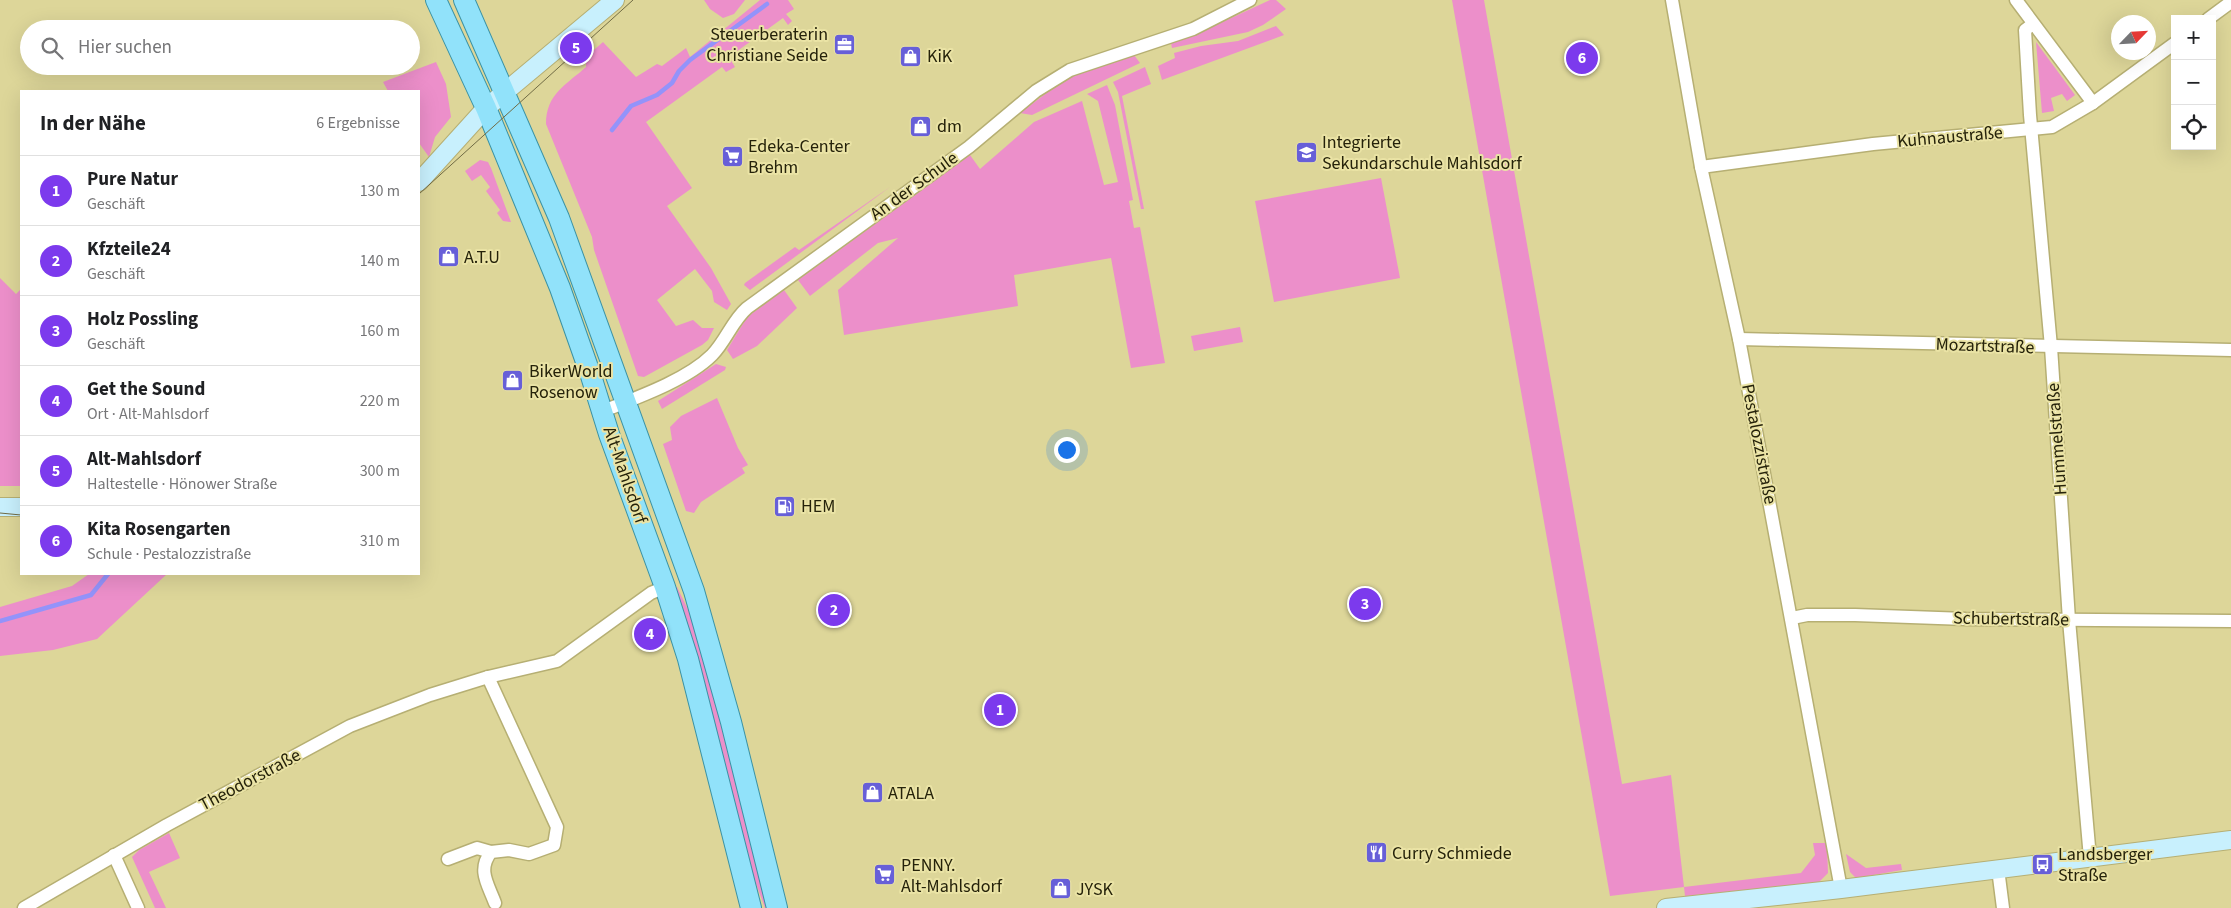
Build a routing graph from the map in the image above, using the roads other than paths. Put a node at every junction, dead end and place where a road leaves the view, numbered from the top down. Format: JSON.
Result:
{"nodes":[{"id":1,"x":436,"y":0,"type":"edge"},
{"id":2,"x":464,"y":0,"type":"edge"},
{"id":3,"x":615,"y":0,"type":"edge"},
{"id":4,"x":1250,"y":0,"type":"edge"},
{"id":5,"x":1672,"y":0,"type":"edge"},
{"id":6,"x":2016,"y":0,"type":"edge"},
{"id":7,"x":2231,"y":2,"type":"edge"},
{"id":8,"x":2213,"y":15,"type":"edge"},
{"id":9,"x":2033,"y":24,"type":"junction"},
{"id":10,"x":2171,"y":46,"type":"edge"},
{"id":11,"x":506,"y":91,"type":"junction"},
{"id":12,"x":2093,"y":103,"type":"junction"},
{"id":13,"x":486,"y":108,"type":"junction"},
{"id":14,"x":2031,"y":129,"type":"junction"},
{"id":15,"x":1701,"y":167,"type":"junction"},
{"id":16,"x":420,"y":181,"type":"edge"},
{"id":17,"x":1740,"y":339,"type":"junction"},
{"id":18,"x":2051,"y":347,"type":"junction"},
{"id":19,"x":2231,"y":350,"type":"edge"},
{"id":20,"x":625,"y":403,"type":"junction"},
{"id":21,"x":603,"y":411,"type":"junction"},
{"id":22,"x":0,"y":507,"type":"edge"},
{"id":23,"x":20,"y":507,"type":"edge"},
{"id":24,"x":664,"y":588,"type":"junction"},
{"id":25,"x":1792,"y":618,"type":"junction"},
{"id":26,"x":2069,"y":620,"type":"junction"},
{"id":27,"x":2231,"y":621,"type":"edge"},
{"id":28,"x":488,"y":677,"type":"junction"},
{"id":29,"x":2231,"y":840,"type":"edge"},
{"id":30,"x":491,"y":852,"type":"junction"},
{"id":31,"x":114,"y":856,"type":"junction"},
{"id":32,"x":2090,"y":858,"type":"junction"},
{"id":33,"x":448,"y":859,"type":"dead end"},
{"id":34,"x":1998,"y":869,"type":"junction"},
{"id":35,"x":1841,"y":889,"type":"junction"},
{"id":36,"x":495,"y":903,"type":"dead end"},
{"id":37,"x":1737,"y":904,"type":"edge"},
{"id":38,"x":24,"y":908,"type":"edge"},
{"id":39,"x":138,"y":908,"type":"edge"},
{"id":40,"x":751,"y":908,"type":"edge"},
{"id":41,"x":777,"y":908,"type":"edge"},
{"id":42,"x":1666,"y":908,"type":"edge"},
{"id":43,"x":2002,"y":908,"type":"edge"}],
"edges":[{"from":1,"to":13,"type":"main road","name":"Alt-Mahlsdorf"},
{"from":2,"to":11,"type":"main road","name":"Alt-Mahlsdorf"},
{"from":3,"to":11,"type":"street"},
{"from":4,"to":20,"type":"street","name":"An der Schule"},
{"from":5,"to":15,"type":"street","name":"Pestalozzistraße"},
{"from":6,"to":9,"type":"street"},
{"from":7,"to":8,"type":"street"},
{"from":9,"to":12,"type":"street"},
{"from":9,"to":14,"type":"street","name":"Hummelstraße"},
{"from":10,"to":12,"type":"street","name":"Kuhnaustraße"},
{"from":11,"to":13,"type":"street"},
{"from":11,"to":20,"type":"main road","name":"Alt-Mahlsdorf"},
{"from":12,"to":14,"type":"street","name":"Kuhnaustraße"},
{"from":13,"to":16,"type":"street"},
{"from":13,"to":21,"type":"main road","name":"Alt-Mahlsdorf"},
{"from":14,"to":15,"type":"street","name":"Kuhnaustraße"},
{"from":14,"to":18,"type":"street","name":"Hummelstraße"},
{"from":15,"to":17,"type":"street","name":"Pestalozzistraße"},
{"from":17,"to":18,"type":"street","name":"Mozartstraße"},
{"from":17,"to":25,"type":"street","name":"Pestalozzistraße"},
{"from":18,"to":19,"type":"street","name":"Mozartstraße"},
{"from":18,"to":26,"type":"street","name":"Hummelstraße"},
{"from":20,"to":21,"type":"street","name":"An der Schule"},
{"from":20,"to":41,"type":"main road","name":"Alt-Mahlsdorf"},
{"from":21,"to":24,"type":"main road","name":"Alt-Mahlsdorf"},
{"from":22,"to":23,"type":"street"},
{"from":24,"to":28,"type":"street","name":"Theodorstraße"},
{"from":24,"to":40,"type":"main road","name":"Alt-Mahlsdorf"},
{"from":25,"to":26,"type":"street","name":"Schubertstraße"},
{"from":25,"to":35,"type":"street","name":"Pestalozzistraße"},
{"from":26,"to":27,"type":"street","name":"Schubertstraße"},
{"from":26,"to":32,"type":"street","name":"Hummelstraße"},
{"from":28,"to":30,"type":"street"},
{"from":28,"to":31,"type":"street","name":"Theodorstraße"},
{"from":29,"to":32,"type":"street"},
{"from":30,"to":33,"type":"street"},
{"from":30,"to":36,"type":"street"},
{"from":31,"to":38,"type":"street","name":"Theodorstraße"},
{"from":31,"to":39,"type":"street"},
{"from":32,"to":34,"type":"street"},
{"from":34,"to":35,"type":"street"},
{"from":34,"to":43,"type":"street"},
{"from":35,"to":37,"type":"street"},
{"from":37,"to":42,"type":"street"}]}
